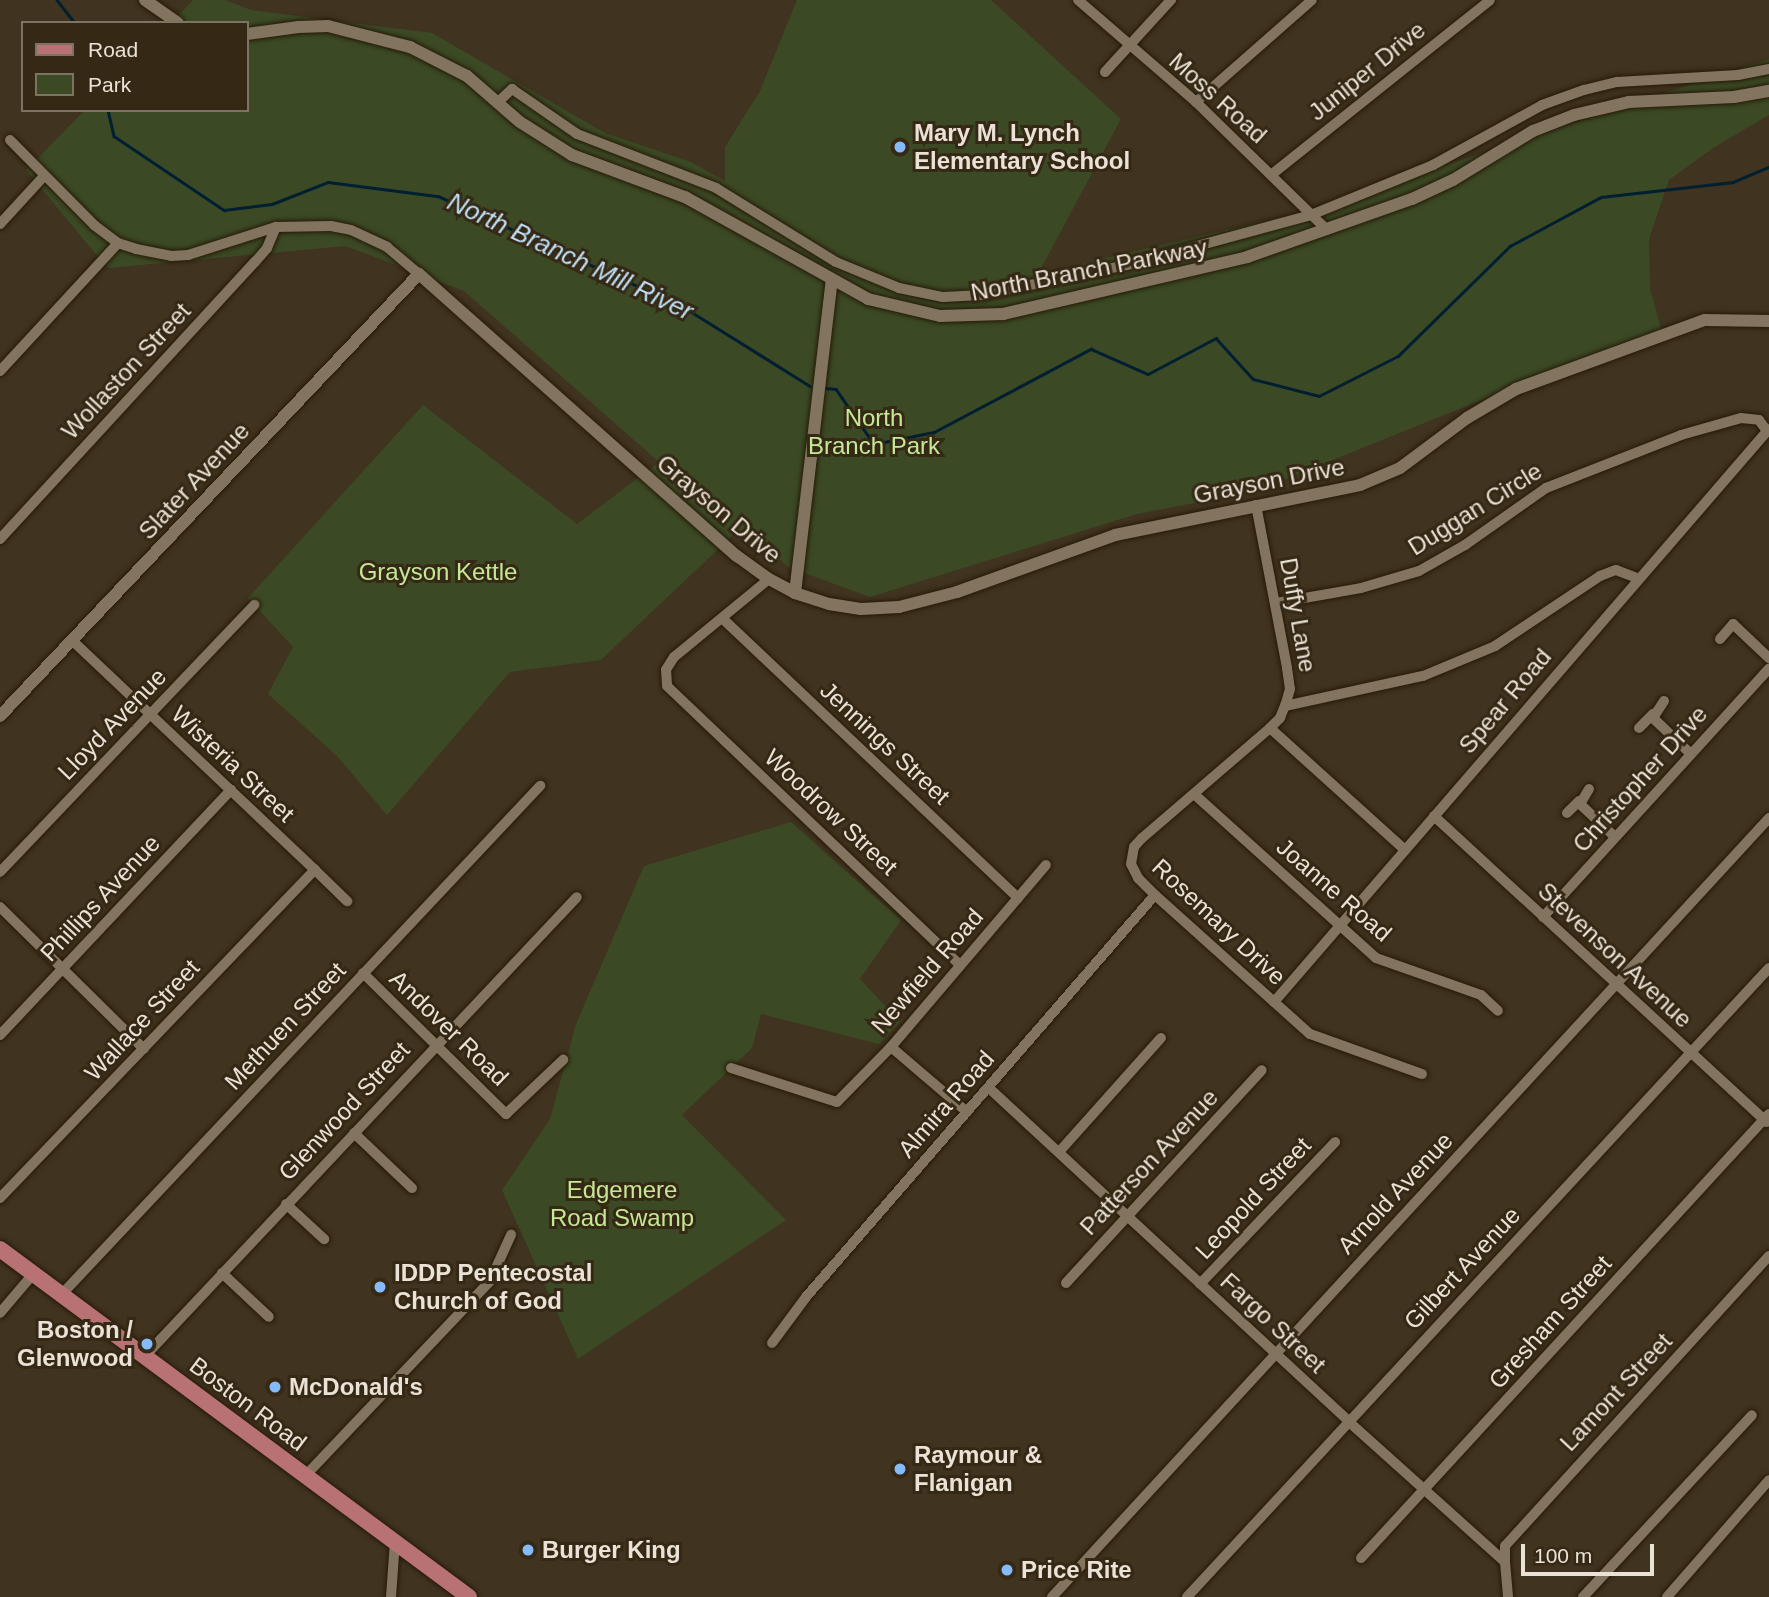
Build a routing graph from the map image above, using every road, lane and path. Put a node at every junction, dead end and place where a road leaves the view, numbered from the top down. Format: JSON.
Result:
{"nodes":[{"id":1,"x":145,"y":0,"type":"edge"},
{"id":2,"x":1077,"y":0,"type":"edge"},
{"id":3,"x":1171,"y":0,"type":"edge"},
{"id":4,"x":1312,"y":0,"type":"edge"},
{"id":5,"x":1490,"y":0,"type":"edge"},
{"id":6,"x":175,"y":21,"type":"edge"},
{"id":7,"x":248,"y":34,"type":"edge"},
{"id":8,"x":1131,"y":46,"type":"junction"},
{"id":9,"x":1769,"y":69,"type":"edge"},
{"id":10,"x":1105,"y":72,"type":"dead end"},
{"id":11,"x":1769,"y":91,"type":"edge"},
{"id":12,"x":1196,"y":102,"type":"junction"},
{"id":13,"x":497,"y":103,"type":"junction"},
{"id":14,"x":10,"y":140,"type":"dead end"},
{"id":15,"x":1271,"y":175,"type":"junction"},
{"id":16,"x":44,"y":176,"type":"junction"},
{"id":17,"x":1311,"y":215,"type":"junction"},
{"id":18,"x":0,"y":223,"type":"edge"},
{"id":19,"x":276,"y":227,"type":"junction"},
{"id":20,"x":1327,"y":230,"type":"junction"},
{"id":21,"x":118,"y":243,"type":"junction"},
{"id":22,"x":419,"y":274,"type":"junction"},
{"id":23,"x":832,"y":280,"type":"junction"},
{"id":24,"x":1769,"y":321,"type":"edge"},
{"id":25,"x":0,"y":371,"type":"edge"},
{"id":26,"x":1768,"y":430,"type":"edge"},
{"id":27,"x":1256,"y":505,"type":"junction"},
{"id":28,"x":0,"y":539,"type":"edge"},
{"id":29,"x":1637,"y":578,"type":"junction"},
{"id":30,"x":769,"y":579,"type":"junction"},
{"id":31,"x":795,"y":593,"type":"junction"},
{"id":32,"x":1276,"y":603,"type":"junction"},
{"id":33,"x":254,"y":605,"type":"dead end"},
{"id":34,"x":723,"y":619,"type":"junction"},
{"id":35,"x":1720,"y":639,"type":"dead end"},
{"id":36,"x":72,"y":640,"type":"junction"},
{"id":37,"x":1769,"y":658,"type":"edge"},
{"id":38,"x":1769,"y":669,"type":"edge"},
{"id":39,"x":1664,"y":701,"type":"dead end"},
{"id":40,"x":1285,"y":706,"type":"junction"},
{"id":41,"x":1653,"y":714,"type":"junction"},
{"id":42,"x":151,"y":715,"type":"junction"},
{"id":43,"x":0,"y":716,"type":"edge"},
{"id":44,"x":1270,"y":728,"type":"junction"},
{"id":45,"x":1639,"y":728,"type":"dead end"},
{"id":46,"x":1691,"y":754,"type":"junction"},
{"id":47,"x":540,"y":786,"type":"dead end"},
{"id":48,"x":1589,"y":789,"type":"dead end"},
{"id":49,"x":231,"y":790,"type":"junction"},
{"id":50,"x":1194,"y":794,"type":"junction"},
{"id":51,"x":1579,"y":801,"type":"junction"},
{"id":52,"x":1567,"y":813,"type":"dead end"},
{"id":53,"x":1434,"y":816,"type":"junction"},
{"id":54,"x":1769,"y":818,"type":"edge"},
{"id":55,"x":1615,"y":837,"type":"junction"},
{"id":56,"x":1405,"y":850,"type":"junction"},
{"id":57,"x":1046,"y":865,"type":"dead end"},
{"id":58,"x":315,"y":870,"type":"junction"},
{"id":59,"x":0,"y":872,"type":"edge"},
{"id":60,"x":1155,"y":895,"type":"junction"},
{"id":61,"x":577,"y":897,"type":"dead end"},
{"id":62,"x":1018,"y":898,"type":"junction"},
{"id":63,"x":347,"y":901,"type":"dead end"},
{"id":64,"x":0,"y":907,"type":"edge"},
{"id":65,"x":1542,"y":917,"type":"junction"},
{"id":66,"x":1339,"y":926,"type":"junction"},
{"id":67,"x":959,"y":964,"type":"junction"},
{"id":68,"x":1769,"y":968,"type":"edge"},
{"id":69,"x":61,"y":969,"type":"junction"},
{"id":70,"x":363,"y":973,"type":"junction"},
{"id":71,"x":1616,"y":985,"type":"junction"},
{"id":72,"x":1274,"y":1002,"type":"junction"},
{"id":73,"x":1498,"y":1012,"type":"dead end"},
{"id":74,"x":0,"y":1035,"type":"edge"},
{"id":75,"x":1161,"y":1038,"type":"dead end"},
{"id":76,"x":435,"y":1045,"type":"junction"},
{"id":77,"x":891,"y":1047,"type":"junction"},
{"id":78,"x":144,"y":1049,"type":"junction"},
{"id":79,"x":1691,"y":1053,"type":"junction"},
{"id":80,"x":563,"y":1060,"type":"dead end"},
{"id":81,"x":731,"y":1068,"type":"dead end"},
{"id":82,"x":1262,"y":1070,"type":"dead end"},
{"id":83,"x":1422,"y":1074,"type":"dead end"},
{"id":84,"x":989,"y":1088,"type":"junction"},
{"id":85,"x":967,"y":1112,"type":"junction"},
{"id":86,"x":1767,"y":1119,"type":"edge"},
{"id":87,"x":354,"y":1133,"type":"junction"},
{"id":88,"x":1335,"y":1142,"type":"dead end"},
{"id":89,"x":1059,"y":1152,"type":"junction"},
{"id":90,"x":412,"y":1188,"type":"dead end"},
{"id":91,"x":0,"y":1198,"type":"edge"},
{"id":92,"x":286,"y":1204,"type":"junction"},
{"id":93,"x":1128,"y":1216,"type":"junction"},
{"id":94,"x":511,"y":1236,"type":"dead end"},
{"id":95,"x":324,"y":1239,"type":"dead end"},
{"id":96,"x":0,"y":1249,"type":"edge"},
{"id":97,"x":1769,"y":1256,"type":"edge"},
{"id":98,"x":34,"y":1273,"type":"junction"},
{"id":99,"x":222,"y":1273,"type":"junction"},
{"id":100,"x":1066,"y":1283,"type":"dead end"},
{"id":101,"x":1200,"y":1284,"type":"junction"},
{"id":102,"x":62,"y":1294,"type":"junction"},
{"id":103,"x":0,"y":1313,"type":"edge"},
{"id":104,"x":269,"y":1317,"type":"dead end"},
{"id":105,"x":772,"y":1343,"type":"dead end"},
{"id":106,"x":1275,"y":1354,"type":"junction"},
{"id":107,"x":145,"y":1356,"type":"junction"},
{"id":108,"x":1752,"y":1415,"type":"dead end"},
{"id":109,"x":1348,"y":1421,"type":"junction"},
{"id":110,"x":306,"y":1475,"type":"junction"},
{"id":111,"x":1769,"y":1480,"type":"edge"},
{"id":112,"x":1424,"y":1490,"type":"junction"},
{"id":113,"x":395,"y":1541,"type":"junction"},
{"id":114,"x":1361,"y":1558,"type":"dead end"},
{"id":115,"x":1505,"y":1562,"type":"junction"},
{"id":116,"x":391,"y":1597,"type":"edge"},
{"id":117,"x":469,"y":1597,"type":"edge"},
{"id":118,"x":1052,"y":1597,"type":"edge"},
{"id":119,"x":1187,"y":1597,"type":"edge"},
{"id":120,"x":1508,"y":1597,"type":"edge"},
{"id":121,"x":1583,"y":1597,"type":"edge"},
{"id":122,"x":1667,"y":1597,"type":"edge"}],
"edges":[{"from":1,"to":6,"type":"street"},
{"from":2,"to":8,"type":"street","name":"Moss Road"},
{"from":3,"to":8,"type":"street"},
{"from":4,"to":12,"type":"street"},
{"from":5,"to":15,"type":"street","name":"Juniper Drive"},
{"from":7,"to":13,"type":"street","name":"North Branch Parkway"},
{"from":8,"to":10,"type":"street"},
{"from":8,"to":12,"type":"street","name":"Moss Road"},
{"from":9,"to":17,"type":"street"},
{"from":11,"to":20,"type":"street","name":"North Branch Parkway"},
{"from":12,"to":15,"type":"street","name":"Moss Road"},
{"from":13,"to":17,"type":"street"},
{"from":13,"to":23,"type":"street","name":"North Branch Parkway"},
{"from":14,"to":16,"type":"street","name":"Grayson Drive"},
{"from":15,"to":17,"type":"street","name":"Moss Road"},
{"from":16,"to":18,"type":"street"},
{"from":16,"to":21,"type":"street","name":"Grayson Drive"},
{"from":17,"to":20,"type":"street","name":"Moss Road"},
{"from":19,"to":21,"type":"street","name":"Grayson Drive"},
{"from":19,"to":22,"type":"street","name":"Grayson Drive"},
{"from":19,"to":28,"type":"street","name":"Wollaston Street"},
{"from":20,"to":23,"type":"street","name":"North Branch Parkway"},
{"from":21,"to":25,"type":"street"},
{"from":22,"to":30,"type":"street","name":"Grayson Drive"},
{"from":22,"to":36,"type":"street","name":"Slater Avenue"},
{"from":23,"to":31,"type":"street"},
{"from":24,"to":27,"type":"street","name":"Grayson Drive"},
{"from":26,"to":29,"type":"street","name":"Spear Road"},
{"from":26,"to":32,"type":"street","name":"Duggan Circle"},
{"from":27,"to":31,"type":"street","name":"Grayson Drive"},
{"from":27,"to":32,"type":"street","name":"Duffy Lane"},
{"from":29,"to":40,"type":"street"},
{"from":29,"to":53,"type":"street","name":"Spear Road"},
{"from":30,"to":31,"type":"street","name":"Grayson Drive"},
{"from":30,"to":34,"type":"street"},
{"from":32,"to":40,"type":"street","name":"Duffy Lane"},
{"from":33,"to":42,"type":"street","name":"Lloyd Avenue"},
{"from":34,"to":62,"type":"street","name":"Jennings Street"},
{"from":34,"to":67,"type":"street","name":"Woodrow Street"},
{"from":35,"to":37,"type":"street"},
{"from":36,"to":42,"type":"street","name":"Wisteria Street"},
{"from":36,"to":43,"type":"street","name":"Slater Avenue"},
{"from":38,"to":46,"type":"street","name":"Christopher Drive"},
{"from":39,"to":41,"type":"street"},
{"from":40,"to":44,"type":"street","name":"Duffy Lane"},
{"from":41,"to":45,"type":"street"},
{"from":41,"to":46,"type":"street"},
{"from":42,"to":49,"type":"street","name":"Wisteria Street"},
{"from":42,"to":59,"type":"street","name":"Lloyd Avenue"},
{"from":44,"to":50,"type":"street","name":"Rosemary Drive"},
{"from":44,"to":56,"type":"street"},
{"from":46,"to":55,"type":"street","name":"Christopher Drive"},
{"from":47,"to":70,"type":"street","name":"Methuen Street"},
{"from":48,"to":51,"type":"street"},
{"from":49,"to":58,"type":"street","name":"Wisteria Street"},
{"from":49,"to":69,"type":"street","name":"Phillips Avenue"},
{"from":50,"to":60,"type":"street","name":"Rosemary Drive"},
{"from":50,"to":66,"type":"street","name":"Joanne Road"},
{"from":51,"to":52,"type":"street"},
{"from":51,"to":55,"type":"street"},
{"from":53,"to":56,"type":"street","name":"Spear Road"},
{"from":53,"to":65,"type":"street","name":"Stevenson Avenue"},
{"from":54,"to":71,"type":"street","name":"Arnold Avenue"},
{"from":55,"to":65,"type":"street","name":"Christopher Drive"},
{"from":56,"to":66,"type":"street","name":"Spear Road"},
{"from":57,"to":62,"type":"street","name":"Newfield Road"},
{"from":58,"to":63,"type":"street"},
{"from":58,"to":78,"type":"street","name":"Wallace Street"},
{"from":60,"to":72,"type":"street","name":"Rosemary Drive"},
{"from":60,"to":84,"type":"street","name":"Almira Road"},
{"from":61,"to":76,"type":"street","name":"Glenwood Street"},
{"from":62,"to":67,"type":"street","name":"Newfield Road"},
{"from":64,"to":69,"type":"street"},
{"from":65,"to":71,"type":"street","name":"Stevenson Avenue"},
{"from":66,"to":72,"type":"street","name":"Spear Road"},
{"from":66,"to":73,"type":"street","name":"Joanne Road"},
{"from":67,"to":77,"type":"street","name":"Newfield Road"},
{"from":68,"to":79,"type":"street","name":"Gilbert Avenue"},
{"from":69,"to":74,"type":"street","name":"Phillips Avenue"},
{"from":69,"to":78,"type":"street"},
{"from":70,"to":76,"type":"street","name":"Andover Road"},
{"from":70,"to":102,"type":"street","name":"Methuen Street"},
{"from":71,"to":79,"type":"street","name":"Stevenson Avenue"},
{"from":71,"to":106,"type":"street","name":"Arnold Avenue"},
{"from":72,"to":83,"type":"street","name":"Rosemary Drive"},
{"from":75,"to":89,"type":"street"},
{"from":76,"to":80,"type":"street","name":"Andover Road"},
{"from":76,"to":87,"type":"street","name":"Glenwood Street"},
{"from":77,"to":81,"type":"street","name":"Newfield Road"},
{"from":77,"to":85,"type":"street"},
{"from":78,"to":91,"type":"street","name":"Wallace Street"},
{"from":79,"to":86,"type":"street","name":"Stevenson Avenue"},
{"from":79,"to":109,"type":"street","name":"Gilbert Avenue"},
{"from":82,"to":93,"type":"street","name":"Patterson Avenue"},
{"from":84,"to":85,"type":"street","name":"Almira Road"},
{"from":84,"to":89,"type":"street","name":"Fargo Street"},
{"from":85,"to":105,"type":"street","name":"Almira Road"},
{"from":86,"to":112,"type":"street","name":"Gresham Street"},
{"from":87,"to":90,"type":"street"},
{"from":87,"to":92,"type":"street","name":"Glenwood Street"},
{"from":88,"to":101,"type":"street","name":"Leopold Street"},
{"from":89,"to":93,"type":"street","name":"Fargo Street"},
{"from":92,"to":95,"type":"street"},
{"from":92,"to":99,"type":"street","name":"Glenwood Street"},
{"from":93,"to":100,"type":"street","name":"Patterson Avenue"},
{"from":93,"to":101,"type":"street","name":"Fargo Street"},
{"from":94,"to":110,"type":"street"},
{"from":96,"to":98,"type":"main road","name":"Boston Road"},
{"from":97,"to":115,"type":"street","name":"Lamont Street"},
{"from":98,"to":102,"type":"main road","name":"Boston Road"},
{"from":98,"to":103,"type":"street"},
{"from":99,"to":104,"type":"street"},
{"from":99,"to":107,"type":"street","name":"Glenwood Street"},
{"from":101,"to":106,"type":"street","name":"Fargo Street"},
{"from":102,"to":107,"type":"main road","name":"Boston Road"},
{"from":106,"to":109,"type":"street","name":"Fargo Street"},
{"from":106,"to":118,"type":"street","name":"Arnold Avenue"},
{"from":107,"to":110,"type":"main road","name":"Boston Road"},
{"from":108,"to":121,"type":"street"},
{"from":109,"to":112,"type":"street","name":"Fargo Street"},
{"from":109,"to":119,"type":"street","name":"Gilbert Avenue"},
{"from":110,"to":113,"type":"main road","name":"Boston Road"},
{"from":111,"to":122,"type":"street"},
{"from":112,"to":114,"type":"street","name":"Gresham Street"},
{"from":112,"to":115,"type":"street","name":"Fargo Street"},
{"from":113,"to":116,"type":"street"},
{"from":113,"to":117,"type":"main road","name":"Boston Road"},
{"from":115,"to":120,"type":"street"}]}
